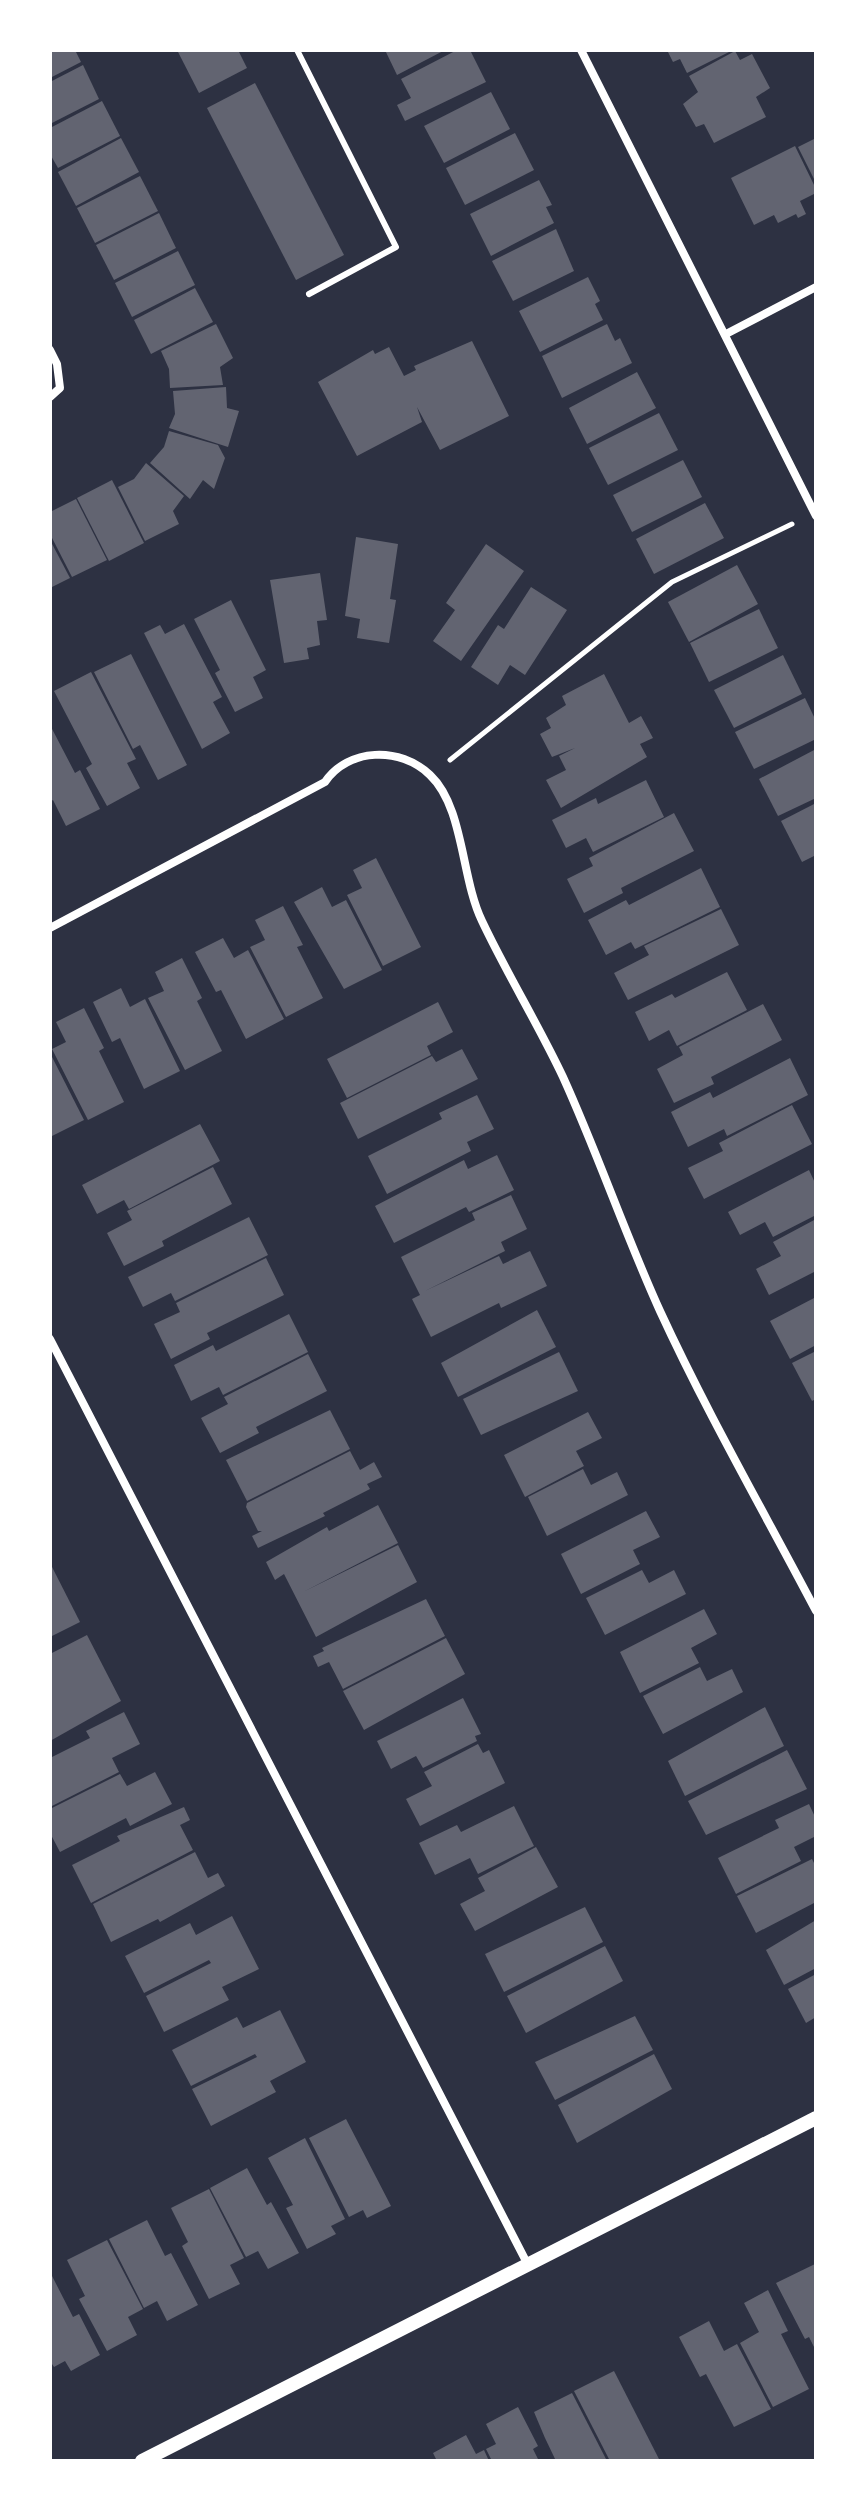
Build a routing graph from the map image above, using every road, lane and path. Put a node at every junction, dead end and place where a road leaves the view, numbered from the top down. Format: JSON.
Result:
{"nodes":[{"id":1,"x":297,"y":50,"type":"edge"},
{"id":2,"x":581,"y":50,"type":"edge"},
{"id":3,"x":816,"y":287,"type":"edge"},
{"id":4,"x":309,"y":294,"type":"dead end"},
{"id":5,"x":726,"y":334,"type":"junction"},
{"id":6,"x":50,"y":350,"type":"edge"},
{"id":7,"x":50,"y":397,"type":"edge"},
{"id":8,"x":815,"y":515,"type":"edge"},
{"id":9,"x":431,"y":776,"type":"junction"},
{"id":10,"x":50,"y":928,"type":"edge"},
{"id":11,"x":50,"y":1339,"type":"edge"},
{"id":12,"x":816,"y":1611,"type":"edge"},
{"id":13,"x":816,"y":2118,"type":"edge"},
{"id":14,"x":528,"y":2265,"type":"junction"},
{"id":15,"x":142,"y":2461,"type":"edge"}],
"edges":[{"from":1,"to":4,"type":"lane"},
{"from":2,"to":5,"type":"street"},
{"from":3,"to":5,"type":"street"},
{"from":5,"to":8,"type":"street"},
{"from":6,"to":7,"type":"street"},
{"from":8,"to":9,"type":"path"},
{"from":9,"to":10,"type":"street"},
{"from":9,"to":12,"type":"street"},
{"from":11,"to":14,"type":"street"},
{"from":13,"to":14,"type":"street"},
{"from":14,"to":15,"type":"street"}]}
